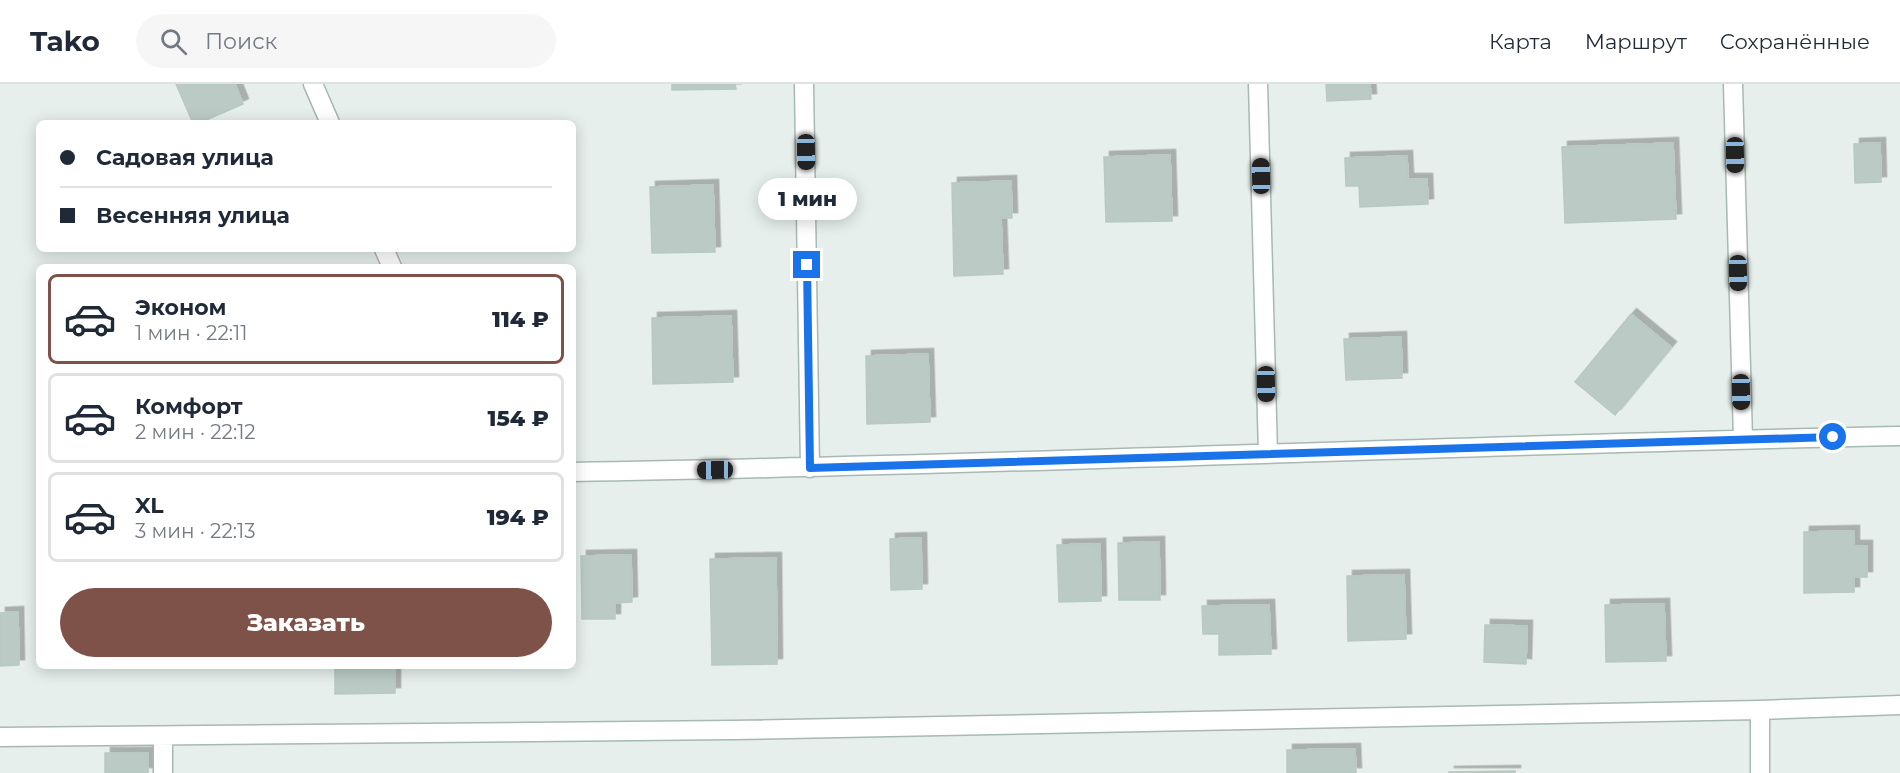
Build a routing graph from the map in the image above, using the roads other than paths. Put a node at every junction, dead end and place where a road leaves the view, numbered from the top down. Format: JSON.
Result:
{"nodes":[{"id":1,"x":313,"y":84,"type":"edge"},
{"id":2,"x":804,"y":84,"type":"edge"},
{"id":3,"x":1258,"y":84,"type":"edge"},
{"id":4,"x":1733,"y":84,"type":"edge"},
{"id":5,"x":329,"y":120,"type":"edge"},
{"id":6,"x":1900,"y":436,"type":"edge"},
{"id":7,"x":1743,"y":439,"type":"junction"},
{"id":8,"x":1268,"y":454,"type":"junction"},
{"id":9,"x":810,"y":468,"type":"junction"},
{"id":10,"x":576,"y":472,"type":"edge"},
{"id":11,"x":1900,"y":705,"type":"edge"},
{"id":12,"x":1760,"y":710,"type":"junction"},
{"id":13,"x":163,"y":736,"type":"junction"},
{"id":14,"x":0,"y":737,"type":"edge"},
{"id":15,"x":163,"y":773,"type":"edge"},
{"id":16,"x":1760,"y":773,"type":"edge"}],
"edges":[{"from":1,"to":5,"type":"street"},
{"from":2,"to":9,"type":"street"},
{"from":3,"to":8,"type":"street"},
{"from":4,"to":7,"type":"street"},
{"from":6,"to":7,"type":"street"},
{"from":7,"to":8,"type":"street"},
{"from":8,"to":9,"type":"street"},
{"from":9,"to":10,"type":"street"},
{"from":11,"to":12,"type":"street"},
{"from":12,"to":13,"type":"street"},
{"from":12,"to":16,"type":"street"},
{"from":13,"to":14,"type":"street"},
{"from":13,"to":15,"type":"street"}]}
